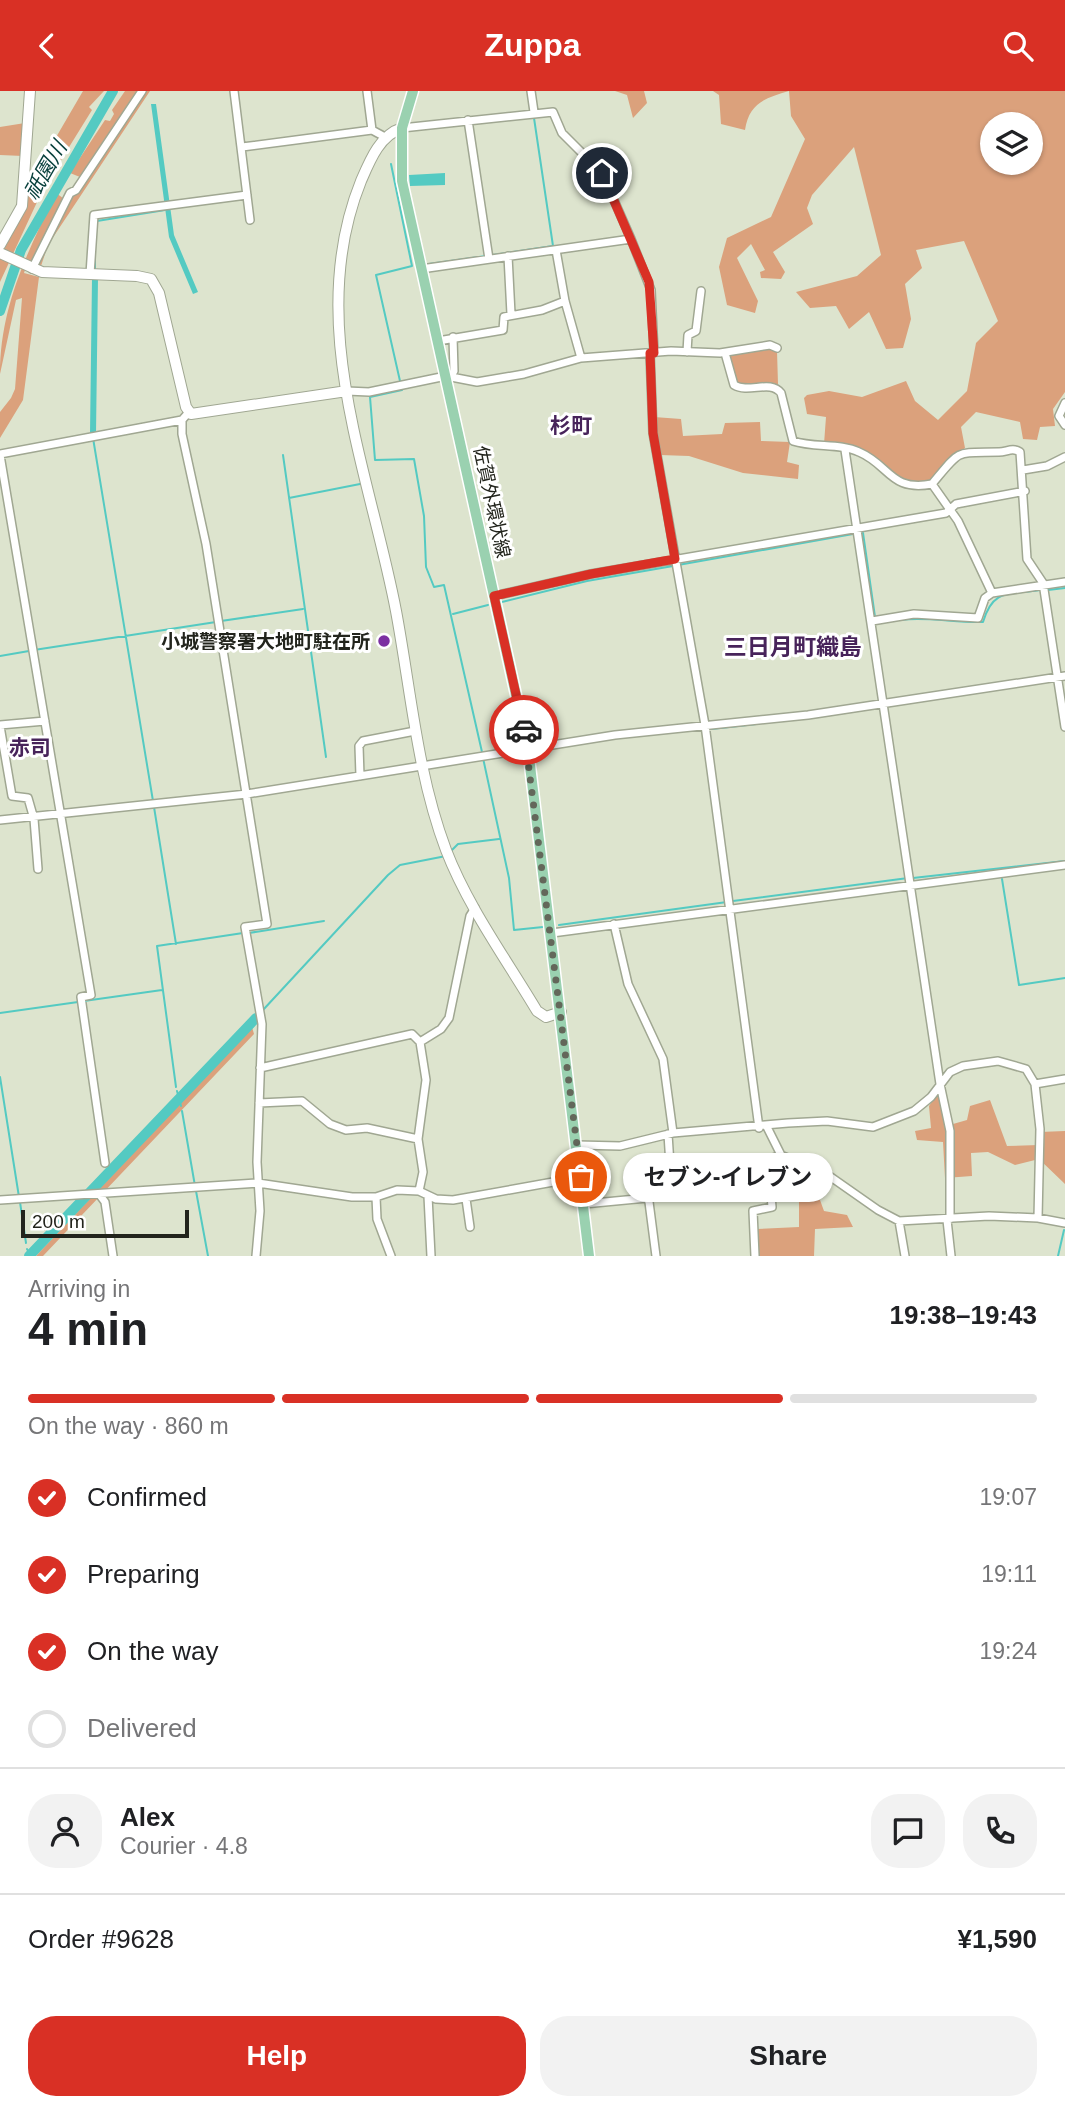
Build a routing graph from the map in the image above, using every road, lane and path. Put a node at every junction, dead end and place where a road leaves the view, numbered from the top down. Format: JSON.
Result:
{"nodes":[{"id":1,"x":30,"y":91,"type":"edge"},
{"id":2,"x":142,"y":91,"type":"edge"},
{"id":3,"x":234,"y":91,"type":"edge"},
{"id":4,"x":366,"y":91,"type":"edge"},
{"id":5,"x":413,"y":91,"type":"edge"},
{"id":6,"x":531,"y":91,"type":"edge"},
{"id":7,"x":534,"y":112,"type":"junction"},
{"id":8,"x":468,"y":120,"type":"junction"},
{"id":9,"x":402,"y":128,"type":"junction"},
{"id":10,"x":372,"y":130,"type":"junction"},
{"id":11,"x":385,"y":137,"type":"junction"},
{"id":12,"x":242,"y":148,"type":"junction"},
{"id":13,"x":247,"y":195,"type":"junction"},
{"id":14,"x":250,"y":219,"type":"dead end"},
{"id":15,"x":631,"y":239,"type":"junction"},
{"id":16,"x":556,"y":250,"type":"junction"},
{"id":17,"x":0,"y":251,"type":"edge"},
{"id":18,"x":508,"y":256,"type":"junction"},
{"id":19,"x":489,"y":259,"type":"junction"},
{"id":20,"x":33,"y":269,"type":"junction"},
{"id":21,"x":421,"y":269,"type":"junction"},
{"id":22,"x":90,"y":274,"type":"junction"},
{"id":23,"x":701,"y":291,"type":"dead end"},
{"id":24,"x":565,"y":301,"type":"junction"},
{"id":25,"x":511,"y":314,"type":"junction"},
{"id":26,"x":453,"y":337,"type":"junction"},
{"id":27,"x":438,"y":341,"type":"junction"},
{"id":28,"x":777,"y":348,"type":"dead end"},
{"id":29,"x":687,"y":352,"type":"junction"},
{"id":30,"x":652,"y":353,"type":"junction"},
{"id":31,"x":725,"y":353,"type":"junction"},
{"id":32,"x":581,"y":358,"type":"junction"},
{"id":33,"x":448,"y":376,"type":"junction"},
{"id":34,"x":347,"y":391,"type":"junction"},
{"id":35,"x":1065,"y":403,"type":"edge"},
{"id":36,"x":186,"y":416,"type":"junction"},
{"id":37,"x":1065,"y":425,"type":"edge"},
{"id":38,"x":845,"y":450,"type":"junction"},
{"id":39,"x":0,"y":455,"type":"edge"},
{"id":40,"x":1065,"y":457,"type":"edge"},
{"id":41,"x":1023,"y":470,"type":"junction"},
{"id":42,"x":932,"y":484,"type":"junction"},
{"id":43,"x":1025,"y":491,"type":"junction"},
{"id":44,"x":951,"y":509,"type":"junction"},
{"id":45,"x":857,"y":527,"type":"junction"},
{"id":46,"x":675,"y":559,"type":"junction"},
{"id":47,"x":1065,"y":582,"type":"edge"},
{"id":48,"x":1043,"y":583,"type":"junction"},
{"id":49,"x":992,"y":593,"type":"junction"},
{"id":50,"x":494,"y":596,"type":"junction"},
{"id":51,"x":872,"y":621,"type":"junction"},
{"id":52,"x":1061,"y":676,"type":"edge"},
{"id":53,"x":885,"y":702,"type":"junction"},
{"id":54,"x":45,"y":721,"type":"junction"},
{"id":55,"x":705,"y":725,"type":"junction"},
{"id":56,"x":0,"y":726,"type":"edge"},
{"id":57,"x":1065,"y":727,"type":"edge"},
{"id":58,"x":415,"y":731,"type":"junction"},
{"id":59,"x":528,"y":749,"type":"junction"},
{"id":60,"x":423,"y":766,"type":"junction"},
{"id":61,"x":360,"y":776,"type":"junction"},
{"id":62,"x":247,"y":794,"type":"junction"},
{"id":63,"x":61,"y":813,"type":"junction"},
{"id":64,"x":33,"y":815,"type":"junction"},
{"id":65,"x":0,"y":820,"type":"edge"},
{"id":66,"x":1065,"y":865,"type":"edge"},
{"id":67,"x":38,"y":869,"type":"dead end"},
{"id":68,"x":909,"y":885,"type":"junction"},
{"id":69,"x":475,"y":908,"type":"junction"},
{"id":70,"x":730,"y":910,"type":"junction"},
{"id":71,"x":614,"y":924,"type":"junction"},
{"id":72,"x":551,"y":933,"type":"junction"},
{"id":73,"x":561,"y":1012,"type":"junction"},
{"id":74,"x":420,"y":1042,"type":"junction"},
{"id":75,"x":260,"y":1068,"type":"junction"},
{"id":76,"x":1065,"y":1079,"type":"edge"},
{"id":77,"x":940,"y":1084,"type":"junction"},
{"id":78,"x":1035,"y":1084,"type":"junction"},
{"id":79,"x":259,"y":1103,"type":"junction"},
{"id":80,"x":763,"y":1128,"type":"junction"},
{"id":81,"x":671,"y":1134,"type":"junction"},
{"id":82,"x":418,"y":1139,"type":"junction"},
{"id":83,"x":577,"y":1145,"type":"junction"},
{"id":84,"x":781,"y":1155,"type":"junction"},
{"id":85,"x":105,"y":1163,"type":"dead end"},
{"id":86,"x":581,"y":1177,"type":"junction"},
{"id":87,"x":669,"y":1182,"type":"dead end"},
{"id":88,"x":258,"y":1183,"type":"junction"},
{"id":89,"x":642,"y":1188,"type":"junction"},
{"id":90,"x":419,"y":1191,"type":"junction"},
{"id":91,"x":99,"y":1194,"type":"junction"},
{"id":92,"x":376,"y":1196,"type":"junction"},
{"id":93,"x":428,"y":1196,"type":"junction"},
{"id":94,"x":647,"y":1198,"type":"junction"},
{"id":95,"x":466,"y":1199,"type":"junction"},
{"id":96,"x":0,"y":1201,"type":"edge"},
{"id":97,"x":584,"y":1205,"type":"junction"},
{"id":98,"x":1038,"y":1218,"type":"junction"},
{"id":99,"x":948,"y":1220,"type":"junction"},
{"id":100,"x":899,"y":1221,"type":"junction"},
{"id":101,"x":1064,"y":1221,"type":"edge"},
{"id":102,"x":470,"y":1227,"type":"dead end"},
{"id":103,"x":114,"y":1256,"type":"edge"},
{"id":104,"x":256,"y":1256,"type":"edge"},
{"id":105,"x":391,"y":1256,"type":"edge"},
{"id":106,"x":431,"y":1256,"type":"edge"},
{"id":107,"x":589,"y":1256,"type":"edge"},
{"id":108,"x":656,"y":1256,"type":"edge"},
{"id":109,"x":755,"y":1256,"type":"edge"},
{"id":110,"x":905,"y":1256,"type":"edge"},
{"id":111,"x":951,"y":1256,"type":"edge"}],
"edges":[{"from":1,"to":17,"type":"street"},
{"from":2,"to":20,"type":"street"},
{"from":3,"to":12,"type":"street"},
{"from":4,"to":10,"type":"street"},
{"from":5,"to":9,"type":"main road","name":"佐賀外環状線"},
{"from":6,"to":7,"type":"street"},
{"from":7,"to":8,"type":"street"},
{"from":7,"to":15,"type":"street"},
{"from":8,"to":9,"type":"street"},
{"from":8,"to":19,"type":"street"},
{"from":9,"to":11,"type":"street"},
{"from":9,"to":21,"type":"main road","name":"佐賀外環状線"},
{"from":10,"to":11,"type":"street"},
{"from":10,"to":12,"type":"street"},
{"from":11,"to":34,"type":"street"},
{"from":12,"to":13,"type":"street"},
{"from":13,"to":14,"type":"street"},
{"from":13,"to":22,"type":"street"},
{"from":15,"to":16,"type":"street"},
{"from":15,"to":30,"type":"street"},
{"from":16,"to":18,"type":"street"},
{"from":16,"to":24,"type":"street"},
{"from":17,"to":20,"type":"street"},
{"from":18,"to":19,"type":"street"},
{"from":18,"to":25,"type":"street"},
{"from":19,"to":21,"type":"street"},
{"from":20,"to":22,"type":"street"},
{"from":21,"to":27,"type":"main road","name":"佐賀外環状線"},
{"from":22,"to":36,"type":"street"},
{"from":23,"to":29,"type":"street"},
{"from":24,"to":25,"type":"street"},
{"from":24,"to":32,"type":"street"},
{"from":25,"to":26,"type":"street"},
{"from":26,"to":27,"type":"street"},
{"from":26,"to":33,"type":"street"},
{"from":27,"to":33,"type":"main road","name":"佐賀外環状線"},
{"from":28,"to":31,"type":"street"},
{"from":29,"to":30,"type":"street"},
{"from":29,"to":31,"type":"street"},
{"from":30,"to":32,"type":"street"},
{"from":30,"to":46,"type":"street"},
{"from":31,"to":38,"type":"street"},
{"from":32,"to":33,"type":"street"},
{"from":33,"to":34,"type":"street"},
{"from":33,"to":50,"type":"main road","name":"佐賀外環状線"},
{"from":34,"to":36,"type":"street"},
{"from":34,"to":58,"type":"street"},
{"from":35,"to":37,"type":"street"},
{"from":36,"to":39,"type":"street"},
{"from":36,"to":62,"type":"street"},
{"from":38,"to":42,"type":"street"},
{"from":38,"to":45,"type":"street"},
{"from":39,"to":54,"type":"street"},
{"from":40,"to":41,"type":"street"},
{"from":41,"to":42,"type":"street"},
{"from":41,"to":43,"type":"street"},
{"from":42,"to":44,"type":"street"},
{"from":43,"to":44,"type":"street"},
{"from":43,"to":48,"type":"street"},
{"from":44,"to":45,"type":"street"},
{"from":44,"to":49,"type":"street"},
{"from":45,"to":46,"type":"street"},
{"from":45,"to":51,"type":"street"},
{"from":46,"to":50,"type":"street"},
{"from":46,"to":55,"type":"street"},
{"from":47,"to":48,"type":"street"},
{"from":48,"to":49,"type":"street"},
{"from":48,"to":52,"type":"street"},
{"from":49,"to":51,"type":"street"},
{"from":50,"to":59,"type":"main road","name":"佐賀外環状線"},
{"from":51,"to":53,"type":"street"},
{"from":52,"to":53,"type":"street"},
{"from":52,"to":57,"type":"street"},
{"from":53,"to":55,"type":"street"},
{"from":53,"to":68,"type":"street"},
{"from":54,"to":56,"type":"street"},
{"from":54,"to":63,"type":"street"},
{"from":55,"to":59,"type":"street"},
{"from":55,"to":70,"type":"street"},
{"from":56,"to":64,"type":"street"},
{"from":58,"to":60,"type":"street"},
{"from":58,"to":61,"type":"street"},
{"from":59,"to":60,"type":"street"},
{"from":59,"to":72,"type":"main road","name":"佐賀外環状線"},
{"from":60,"to":61,"type":"street"},
{"from":60,"to":69,"type":"street"},
{"from":61,"to":62,"type":"street"},
{"from":62,"to":63,"type":"street"},
{"from":62,"to":75,"type":"street"},
{"from":63,"to":64,"type":"street"},
{"from":63,"to":85,"type":"street"},
{"from":64,"to":65,"type":"street"},
{"from":64,"to":67,"type":"street"},
{"from":66,"to":68,"type":"street"},
{"from":68,"to":70,"type":"street"},
{"from":68,"to":77,"type":"street"},
{"from":69,"to":73,"type":"street"},
{"from":69,"to":74,"type":"street"},
{"from":70,"to":71,"type":"street"},
{"from":70,"to":80,"type":"street"},
{"from":71,"to":72,"type":"street"},
{"from":71,"to":81,"type":"street"},
{"from":72,"to":73,"type":"main road","name":"佐賀外環状線"},
{"from":73,"to":83,"type":"main road","name":"佐賀外環状線"},
{"from":74,"to":75,"type":"street"},
{"from":74,"to":82,"type":"street"},
{"from":75,"to":79,"type":"street"},
{"from":76,"to":78,"type":"street"},
{"from":77,"to":78,"type":"street"},
{"from":77,"to":80,"type":"street"},
{"from":77,"to":99,"type":"street"},
{"from":78,"to":98,"type":"street"},
{"from":79,"to":82,"type":"street"},
{"from":79,"to":88,"type":"street"},
{"from":80,"to":81,"type":"street"},
{"from":80,"to":84,"type":"street"},
{"from":81,"to":83,"type":"street"},
{"from":81,"to":89,"type":"street"},
{"from":82,"to":90,"type":"street"},
{"from":83,"to":86,"type":"main road","name":"佐賀外環状線"},
{"from":84,"to":100,"type":"street"},
{"from":84,"to":109,"type":"street"},
{"from":86,"to":95,"type":"street"},
{"from":86,"to":97,"type":"main road","name":"佐賀外環状線"},
{"from":87,"to":89,"type":"street"},
{"from":88,"to":91,"type":"street"},
{"from":88,"to":92,"type":"street"},
{"from":88,"to":104,"type":"street"},
{"from":89,"to":94,"type":"street"},
{"from":90,"to":92,"type":"street"},
{"from":90,"to":93,"type":"street"},
{"from":91,"to":96,"type":"street"},
{"from":91,"to":103,"type":"street"},
{"from":92,"to":105,"type":"street"},
{"from":93,"to":95,"type":"street"},
{"from":93,"to":106,"type":"street"},
{"from":94,"to":97,"type":"street"},
{"from":94,"to":108,"type":"street"},
{"from":95,"to":102,"type":"street"},
{"from":97,"to":107,"type":"main road","name":"佐賀外環状線"},
{"from":98,"to":99,"type":"street"},
{"from":98,"to":101,"type":"street"},
{"from":99,"to":100,"type":"street"},
{"from":99,"to":111,"type":"street"},
{"from":100,"to":110,"type":"street"}]}
